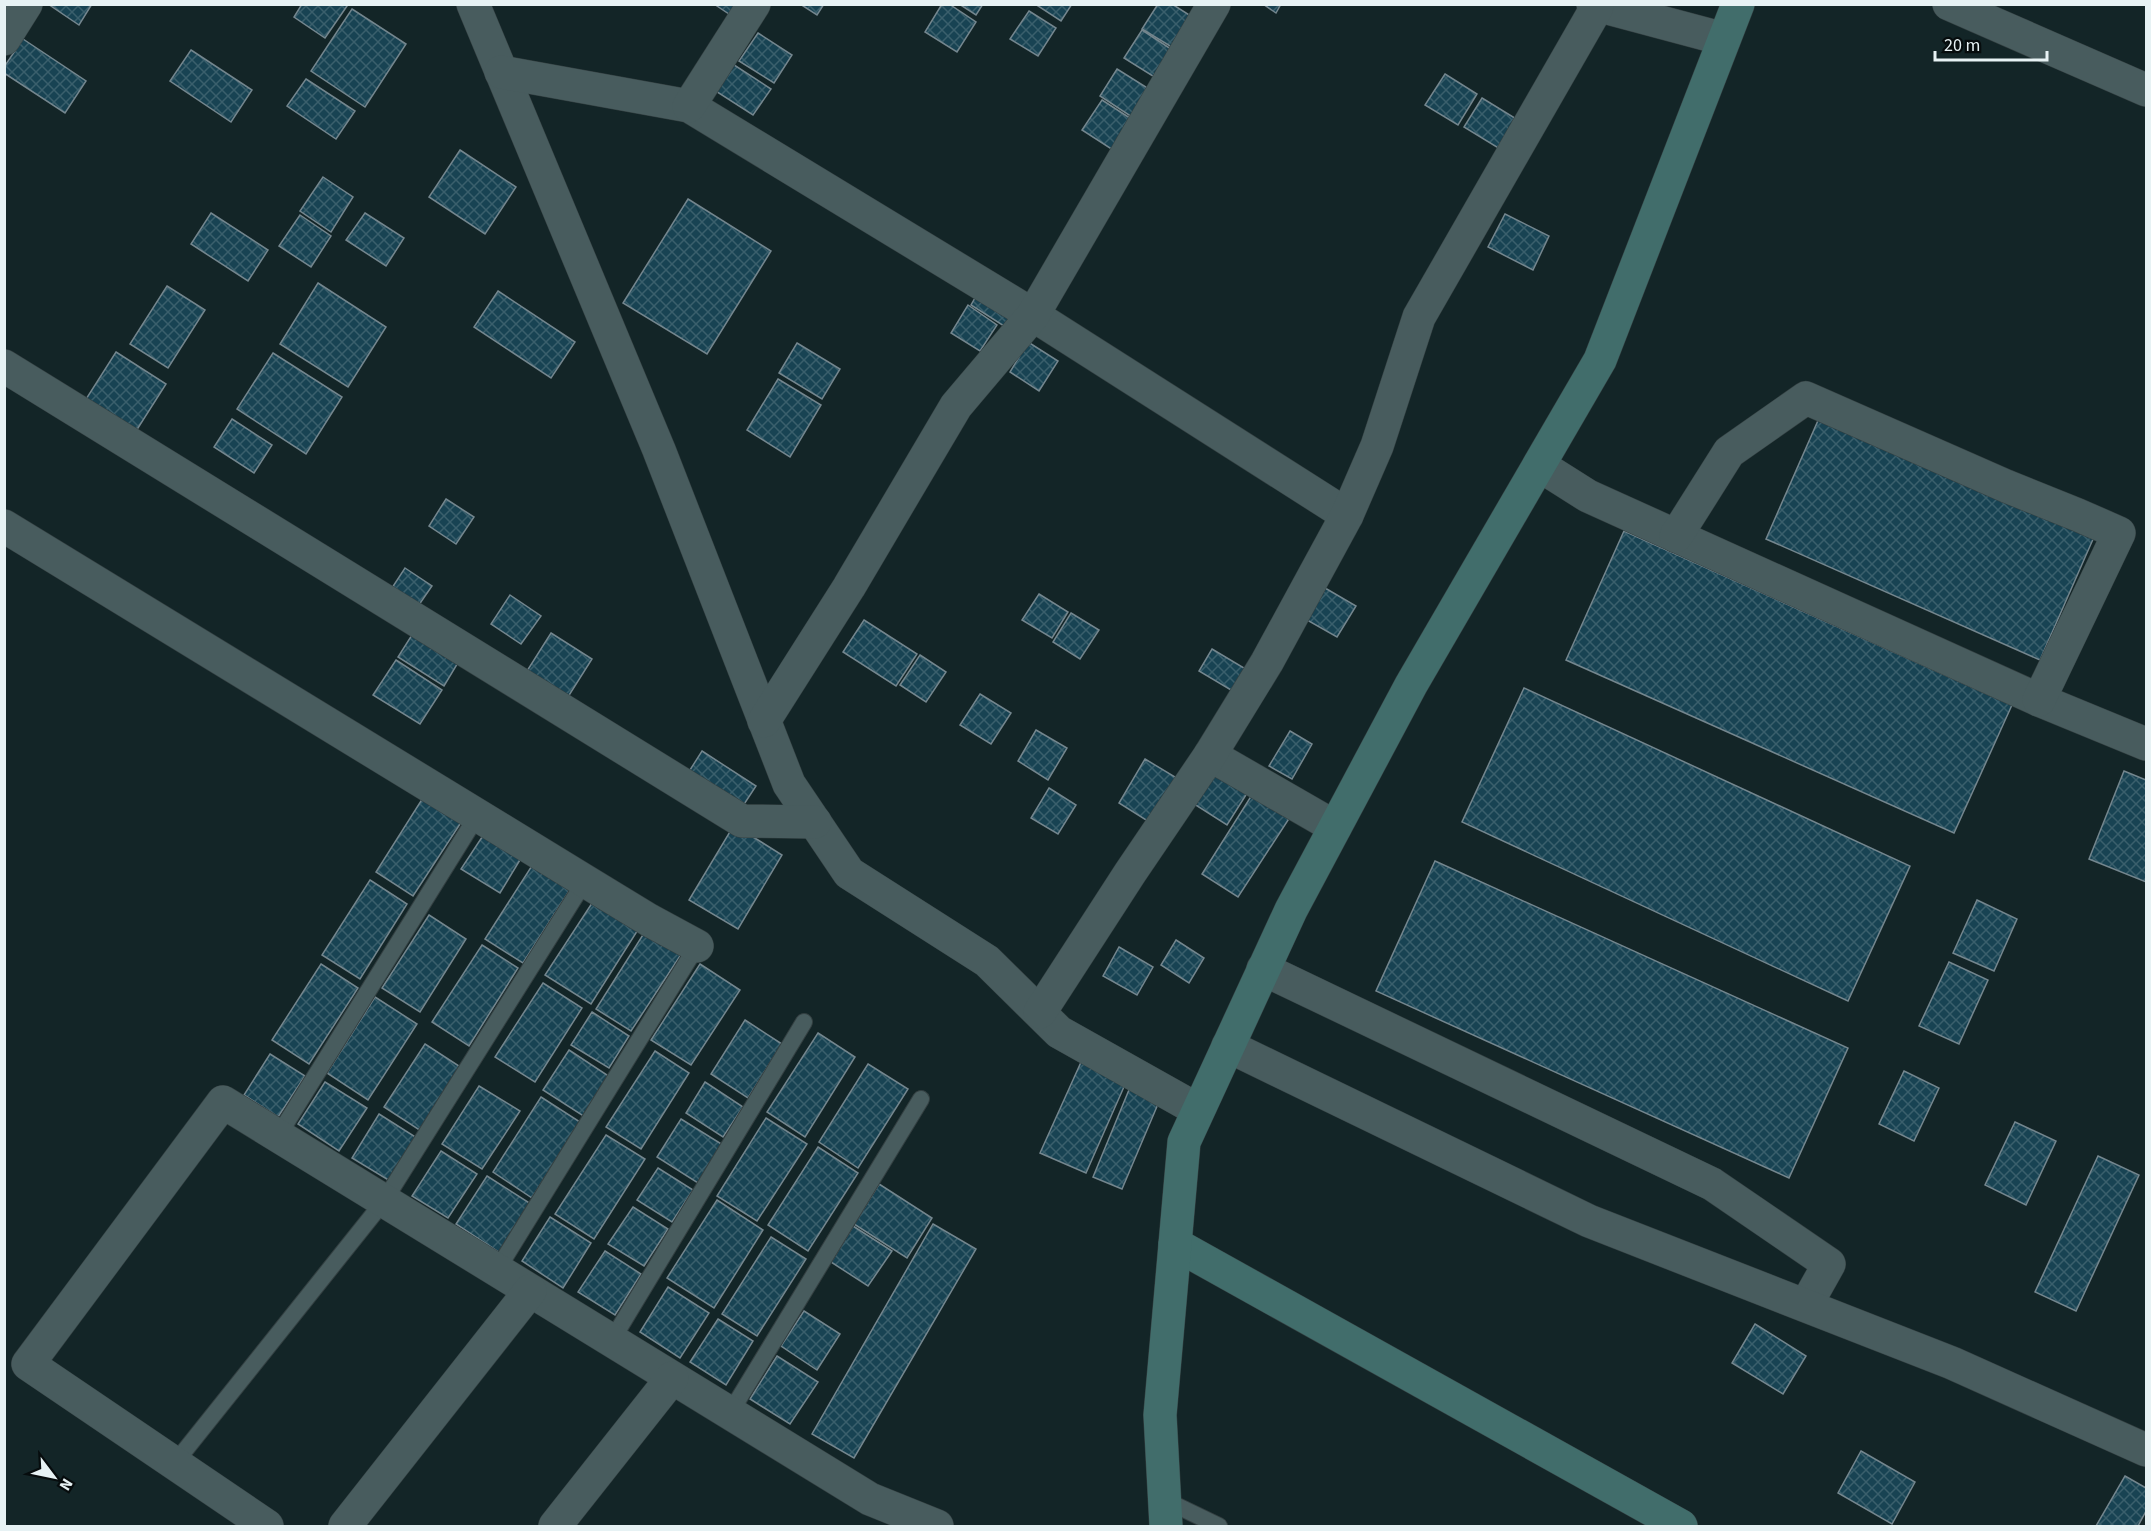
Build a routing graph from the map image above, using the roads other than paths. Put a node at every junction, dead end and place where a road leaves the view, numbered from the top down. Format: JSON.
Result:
{"nodes":[{"id":1,"x":26,"y":4,"type":"edge"},
{"id":2,"x":473,"y":4,"type":"edge"},
{"id":3,"x":754,"y":4,"type":"edge"},
{"id":4,"x":1214,"y":4,"type":"edge"},
{"id":5,"x":1738,"y":4,"type":"edge"},
{"id":6,"x":1949,"y":4,"type":"edge"},
{"id":7,"x":1595,"y":6,"type":"edge"},
{"id":8,"x":4,"y":39,"type":"edge"},
{"id":9,"x":1725,"y":39,"type":"junction"},
{"id":10,"x":501,"y":72,"type":"junction"},
{"id":11,"x":2146,"y":90,"type":"edge"},
{"id":12,"x":689,"y":106,"type":"junction"},
{"id":13,"x":1033,"y":315,"type":"junction"},
{"id":14,"x":4,"y":366,"type":"edge"},
{"id":15,"x":1539,"y":465,"type":"junction"},
{"id":16,"x":1347,"y":515,"type":"junction"},
{"id":17,"x":4,"y":526,"type":"edge"},
{"id":18,"x":1676,"y":536,"type":"junction"},
{"id":19,"x":2039,"y":700,"type":"junction"},
{"id":20,"x":764,"y":721,"type":"junction"},
{"id":21,"x":2146,"y":744,"type":"edge"},
{"id":22,"x":1210,"y":755,"type":"junction"},
{"id":23,"x":477,"y":816,"type":"junction"},
{"id":24,"x":815,"y":822,"type":"junction"},
{"id":25,"x":1335,"y":827,"type":"junction"},
{"id":26,"x":585,"y":881,"type":"junction"},
{"id":27,"x":698,"y":946,"type":"joint"},
{"id":28,"x":1263,"y":969,"type":"junction"},
{"id":29,"x":1040,"y":1012,"type":"junction"},
{"id":30,"x":804,"y":1022,"type":"dead end"},
{"id":31,"x":1228,"y":1046,"type":"junction"},
{"id":32,"x":921,"y":1099,"type":"dead end"},
{"id":33,"x":1198,"y":1110,"type":"junction"},
{"id":34,"x":278,"y":1136,"type":"junction"},
{"id":35,"x":384,"y":1201,"type":"junction"},
{"id":36,"x":1175,"y":1244,"type":"junction"},
{"id":37,"x":497,"y":1270,"type":"junction"},
{"id":38,"x":530,"y":1290,"type":"junction"},
{"id":39,"x":1806,"y":1305,"type":"junction"},
{"id":40,"x":612,"y":1340,"type":"junction"},
{"id":41,"x":672,"y":1378,"type":"junction"},
{"id":42,"x":730,"y":1413,"type":"junction"},
{"id":43,"x":2146,"y":1450,"type":"edge"},
{"id":44,"x":174,"y":1464,"type":"junction"},
{"id":45,"x":1166,"y":1514,"type":"edge"},
{"id":46,"x":267,"y":1527,"type":"edge"},
{"id":47,"x":345,"y":1527,"type":"edge"},
{"id":48,"x":555,"y":1527,"type":"edge"},
{"id":49,"x":937,"y":1527,"type":"edge"},
{"id":50,"x":1218,"y":1527,"type":"edge"},
{"id":51,"x":1681,"y":1527,"type":"edge"}],
"edges":[{"from":1,"to":8,"type":"street"},
{"from":2,"to":10,"type":"street"},
{"from":3,"to":12,"type":"street"},
{"from":4,"to":13,"type":"street"},
{"from":5,"to":9,"type":"street"},
{"from":6,"to":11,"type":"street"},
{"from":7,"to":9,"type":"street"},
{"from":7,"to":16,"type":"street"},
{"from":9,"to":15,"type":"street"},
{"from":10,"to":12,"type":"street"},
{"from":10,"to":20,"type":"street"},
{"from":12,"to":13,"type":"street"},
{"from":13,"to":16,"type":"street"},
{"from":13,"to":20,"type":"street"},
{"from":14,"to":24,"type":"street"},
{"from":15,"to":18,"type":"street"},
{"from":15,"to":25,"type":"street"},
{"from":16,"to":22,"type":"street"},
{"from":17,"to":23,"type":"street"},
{"from":18,"to":19,"type":"street"},
{"from":18,"to":19,"type":"street"},
{"from":19,"to":21,"type":"street"},
{"from":20,"to":24,"type":"street"},
{"from":22,"to":25,"type":"street"},
{"from":22,"to":29,"type":"street"},
{"from":23,"to":26,"type":"street"},
{"from":23,"to":34,"type":"lane"},
{"from":24,"to":29,"type":"street"},
{"from":25,"to":28,"type":"street"},
{"from":26,"to":27,"type":"street"},
{"from":26,"to":35,"type":"lane"},
{"from":27,"to":37,"type":"lane"},
{"from":28,"to":31,"type":"street"},
{"from":28,"to":39,"type":"street"},
{"from":29,"to":33,"type":"street"},
{"from":30,"to":40,"type":"lane"},
{"from":31,"to":33,"type":"street"},
{"from":31,"to":39,"type":"street"},
{"from":32,"to":42,"type":"lane"},
{"from":33,"to":36,"type":"street"},
{"from":34,"to":35,"type":"street"},
{"from":34,"to":44,"type":"street"},
{"from":35,"to":37,"type":"street"},
{"from":35,"to":44,"type":"lane"},
{"from":36,"to":45,"type":"street"},
{"from":36,"to":51,"type":"street"},
{"from":37,"to":38,"type":"street"},
{"from":38,"to":40,"type":"street"},
{"from":38,"to":47,"type":"street"},
{"from":39,"to":43,"type":"street"},
{"from":40,"to":41,"type":"street"},
{"from":41,"to":42,"type":"street"},
{"from":41,"to":48,"type":"street"},
{"from":42,"to":49,"type":"street"},
{"from":44,"to":46,"type":"street"},
{"from":45,"to":50,"type":"lane"}]}
